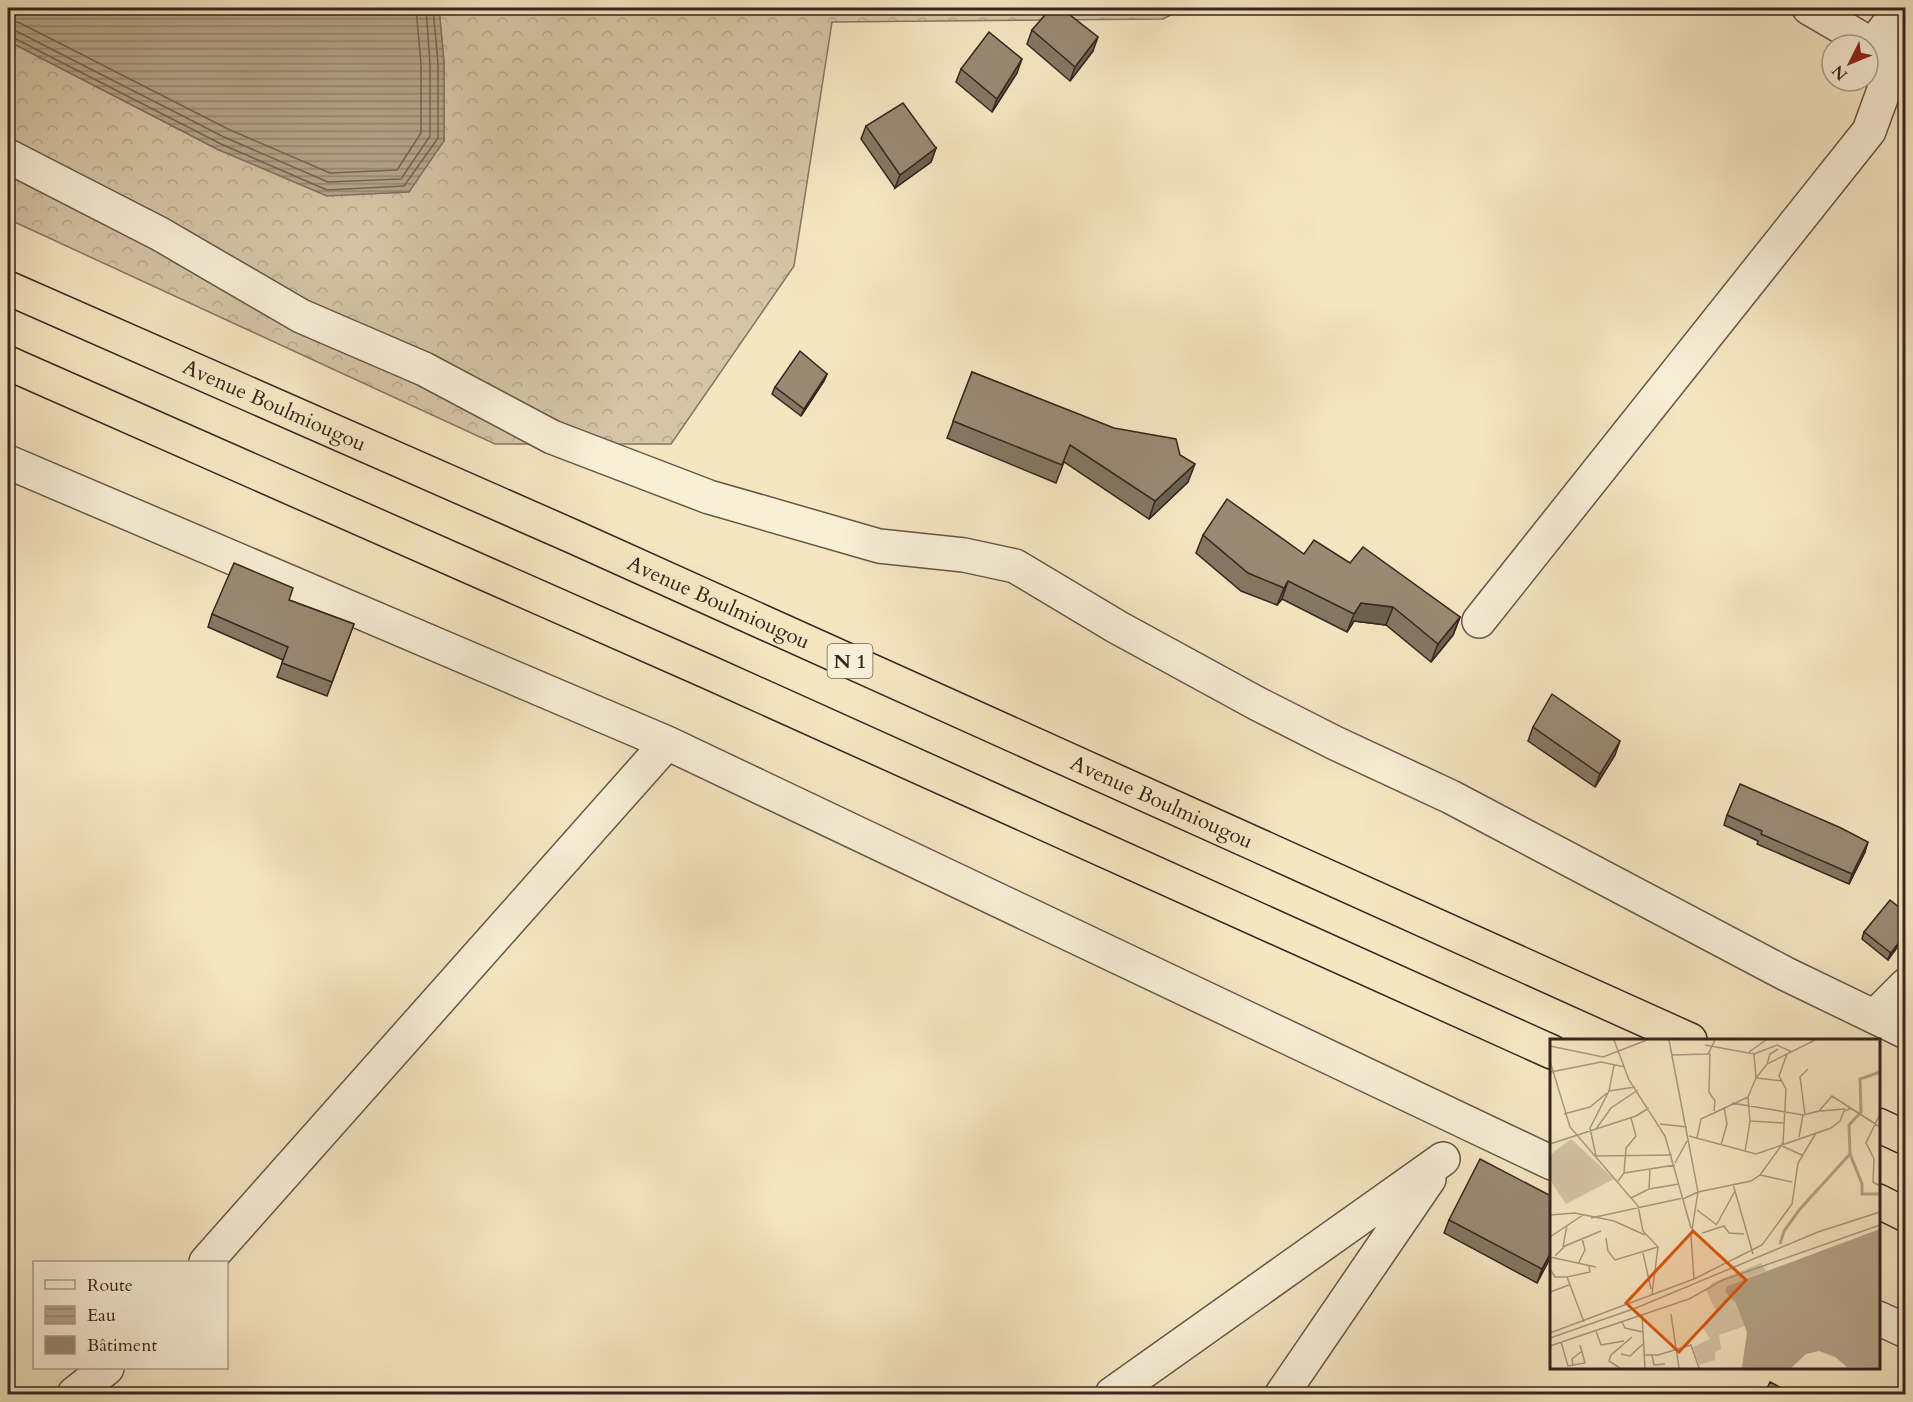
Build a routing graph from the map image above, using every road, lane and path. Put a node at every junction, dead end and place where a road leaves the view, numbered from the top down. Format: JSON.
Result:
{"nodes":[{"id":1,"x":1809,"y":8,"type":"edge"},
{"id":2,"x":1901,"y":8,"type":"edge"},
{"id":3,"x":1850,"y":33,"type":"edge"},
{"id":4,"x":1880,"y":36,"type":"edge"},
{"id":5,"x":1880,"y":50,"type":"edge"},
{"id":6,"x":1880,"y":62,"type":"edge"},
{"id":7,"x":1905,"y":63,"type":"edge"},
{"id":8,"x":8,"y":156,"type":"edge"},
{"id":9,"x":8,"y":288,"type":"edge"},
{"id":10,"x":8,"y":363,"type":"edge"},
{"id":11,"x":8,"y":462,"type":"edge"},
{"id":12,"x":1479,"y":621,"type":"dead end"},
{"id":13,"x":667,"y":743,"type":"junction"},
{"id":14,"x":1905,"y":985,"type":"edge"},
{"id":15,"x":1875,"y":1016,"type":"junction"},
{"id":16,"x":1905,"y":1032,"type":"edge"},
{"id":17,"x":1686,"y":1039,"type":"edge"},
{"id":18,"x":1550,"y":1052,"type":"edge"},
{"id":19,"x":1467,"y":1123,"type":"junction"},
{"id":20,"x":1880,"y":1126,"type":"edge"},
{"id":21,"x":1905,"y":1138,"type":"edge"},
{"id":22,"x":1443,"y":1160,"type":"junction"},
{"id":23,"x":1550,"y":1163,"type":"edge"},
{"id":24,"x":1880,"y":1202,"type":"edge"},
{"id":25,"x":1905,"y":1215,"type":"edge"},
{"id":26,"x":208,"y":1261,"type":"edge"},
{"id":27,"x":1880,"y":1319,"type":"edge"},
{"id":28,"x":1905,"y":1331,"type":"edge"},
{"id":29,"x":106,"y":1369,"type":"edge"},
{"id":30,"x":74,"y":1395,"type":"edge"},
{"id":31,"x":1112,"y":1395,"type":"edge"},
{"id":32,"x":1282,"y":1395,"type":"edge"}],
"edges":[{"from":1,"to":3,"type":"street"},
{"from":2,"to":4,"type":"street"},
{"from":5,"to":7,"type":"street"},
{"from":6,"to":12,"type":"street"},
{"from":8,"to":15,"type":"street"},
{"from":9,"to":17,"type":"highway","name":"Avenue Boulmiougou","number":"N 1"},
{"from":10,"to":18,"type":"highway"},
{"from":11,"to":13,"type":"street"},
{"from":13,"to":19,"type":"street"},
{"from":13,"to":26,"type":"street"},
{"from":14,"to":15,"type":"street"},
{"from":15,"to":16,"type":"street"},
{"from":19,"to":22,"type":"street"},
{"from":19,"to":23,"type":"street"},
{"from":20,"to":21,"type":"highway"},
{"from":22,"to":31,"type":"street"},
{"from":22,"to":32,"type":"street"},
{"from":24,"to":25,"type":"highway"},
{"from":27,"to":28,"type":"street"},
{"from":29,"to":30,"type":"street"}]}
